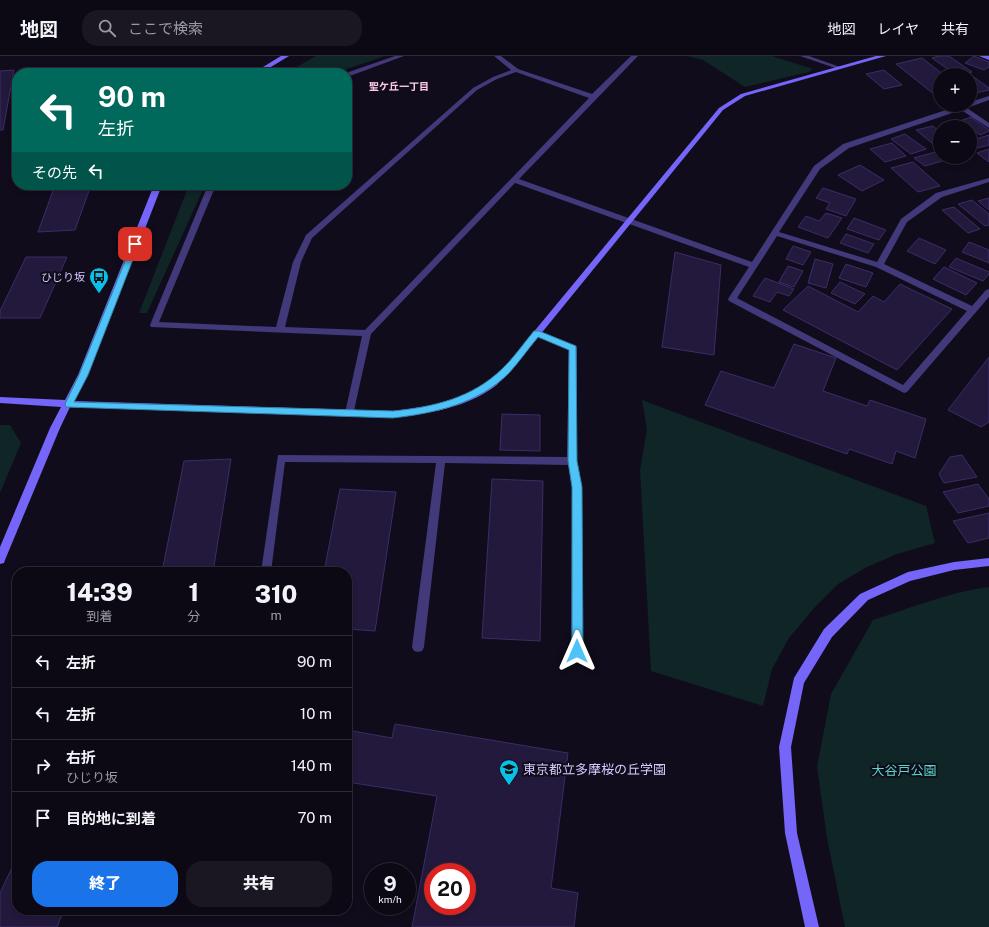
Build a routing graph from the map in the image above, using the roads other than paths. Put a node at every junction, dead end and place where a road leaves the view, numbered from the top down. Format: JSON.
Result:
{"nodes":[{"id":1,"x":286,"y":56,"type":"edge"},
{"id":2,"x":401,"y":56,"type":"edge"},
{"id":3,"x":497,"y":56,"type":"edge"},
{"id":4,"x":635,"y":56,"type":"edge"},
{"id":5,"x":803,"y":56,"type":"edge"},
{"id":6,"x":883,"y":56,"type":"edge"},
{"id":7,"x":982,"y":56,"type":"edge"},
{"id":8,"x":989,"y":58,"type":"edge"},
{"id":9,"x":265,"y":68,"type":"edge"},
{"id":10,"x":840,"y":68,"type":"junction"},
{"id":11,"x":516,"y":70,"type":"junction"},
{"id":12,"x":352,"y":73,"type":"edge"},
{"id":13,"x":593,"y":97,"type":"junction"},
{"id":14,"x":989,"y":98,"type":"edge"},
{"id":15,"x":977,"y":103,"type":"edge"},
{"id":16,"x":950,"y":112,"type":"edge"},
{"id":17,"x":969,"y":112,"type":"edge"},
{"id":18,"x":989,"y":126,"type":"edge"},
{"id":19,"x":515,"y":180,"type":"junction"},
{"id":20,"x":989,"y":180,"type":"edge"},
{"id":21,"x":156,"y":190,"type":"edge"},
{"id":22,"x":210,"y":190,"type":"edge"},
{"id":23,"x":629,"y":220,"type":"junction"},
{"id":24,"x":774,"y":233,"type":"junction"},
{"id":25,"x":752,"y":265,"type":"junction"},
{"id":26,"x":879,"y":265,"type":"junction"},
{"id":27,"x":989,"y":292,"type":"edge"},
{"id":28,"x":972,"y":310,"type":"junction"},
{"id":29,"x":280,"y":329,"type":"junction"},
{"id":30,"x":367,"y":333,"type":"junction"},
{"id":31,"x":536,"y":333,"type":"junction"},
{"id":32,"x":0,"y":400,"type":"edge"},
{"id":33,"x":69,"y":404,"type":"junction"},
{"id":34,"x":350,"y":413,"type":"junction"},
{"id":35,"x":442,"y":459,"type":"junction"},
{"id":36,"x":572,"y":461,"type":"junction"},
{"id":37,"x":0,"y":560,"type":"edge"},
{"id":38,"x":989,"y":562,"type":"edge"},
{"id":39,"x":267,"y":567,"type":"edge"},
{"id":40,"x":418,"y":647,"type":"dead end"},
{"id":41,"x":577,"y":651,"type":"dead end"},
{"id":42,"x":812,"y":927,"type":"edge"}],
"edges":[{"from":1,"to":9,"type":"street"},
{"from":2,"to":12,"type":"street"},
{"from":3,"to":11,"type":"street"},
{"from":4,"to":13,"type":"street"},
{"from":5,"to":10,"type":"street"},
{"from":6,"to":10,"type":"street"},
{"from":7,"to":8,"type":"street"},
{"from":10,"to":23,"type":"street"},
{"from":11,"to":13,"type":"street"},
{"from":11,"to":29,"type":"street"},
{"from":13,"to":19,"type":"street"},
{"from":14,"to":15,"type":"street"},
{"from":16,"to":24,"type":"street"},
{"from":17,"to":18,"type":"street"},
{"from":19,"to":23,"type":"street"},
{"from":19,"to":30,"type":"street"},
{"from":20,"to":26,"type":"street"},
{"from":21,"to":33,"type":"street"},
{"from":22,"to":29,"type":"street"},
{"from":23,"to":25,"type":"street"},
{"from":23,"to":31,"type":"street"},
{"from":24,"to":25,"type":"street"},
{"from":24,"to":26,"type":"street"},
{"from":25,"to":28,"type":"street"},
{"from":26,"to":28,"type":"street"},
{"from":27,"to":28,"type":"street"},
{"from":29,"to":30,"type":"street"},
{"from":30,"to":34,"type":"street"},
{"from":31,"to":34,"type":"street"},
{"from":31,"to":36,"type":"street"},
{"from":32,"to":33,"type":"street"},
{"from":33,"to":34,"type":"street"},
{"from":33,"to":37,"type":"street"},
{"from":35,"to":36,"type":"street"},
{"from":35,"to":39,"type":"street"},
{"from":35,"to":40,"type":"street"},
{"from":36,"to":41,"type":"street"},
{"from":38,"to":42,"type":"street"}]}
